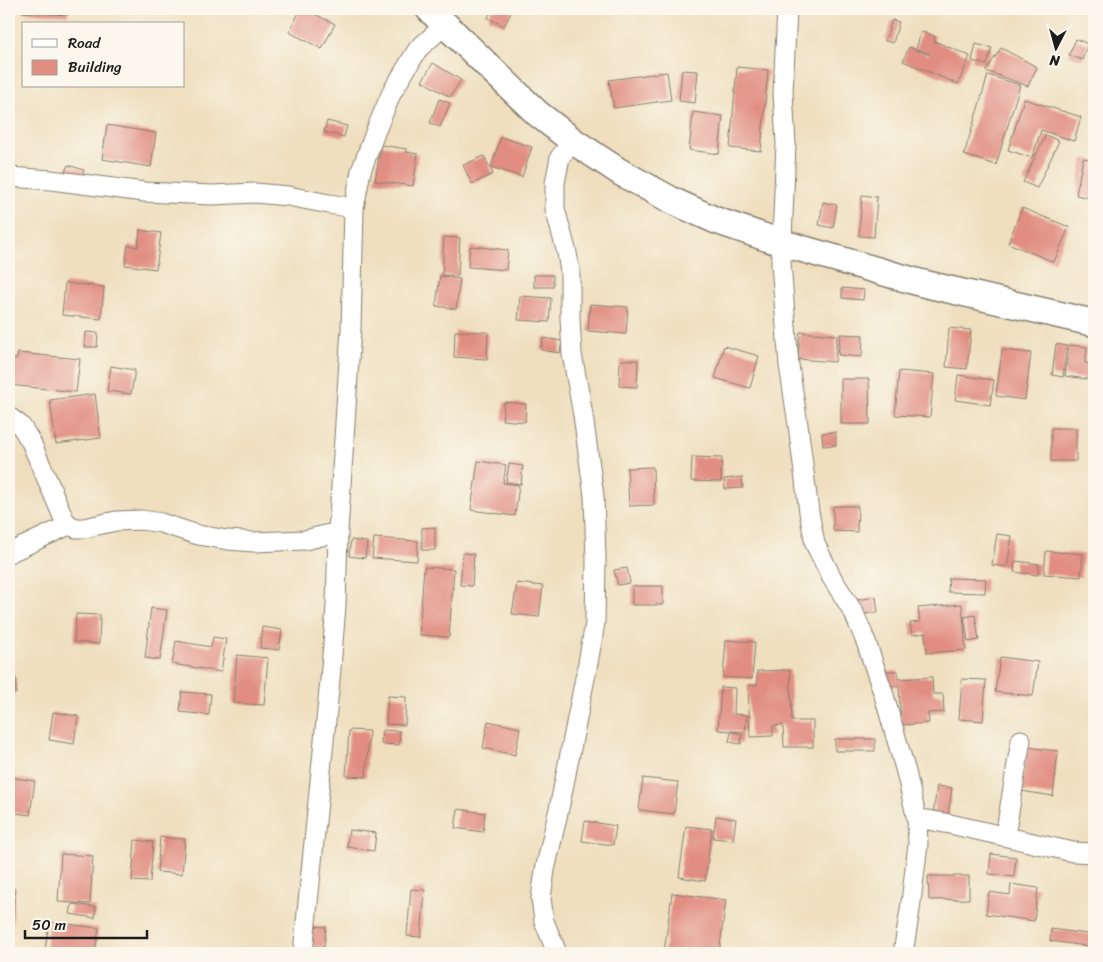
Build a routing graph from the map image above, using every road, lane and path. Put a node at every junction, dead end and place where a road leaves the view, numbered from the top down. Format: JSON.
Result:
{"nodes":[{"id":1,"x":787,"y":9,"type":"edge"},
{"id":2,"x":437,"y":17,"type":"edge"},
{"id":3,"x":573,"y":141,"type":"junction"},
{"id":4,"x":9,"y":176,"type":"edge"},
{"id":5,"x":354,"y":208,"type":"junction"},
{"id":6,"x":782,"y":243,"type":"junction"},
{"id":7,"x":1094,"y":322,"type":"edge"},
{"id":8,"x":9,"y":417,"type":"edge"},
{"id":9,"x":69,"y":525,"type":"junction"},
{"id":10,"x":338,"y":532,"type":"junction"},
{"id":11,"x":9,"y":553,"type":"edge"},
{"id":12,"x":1021,"y":740,"type":"dead end"},
{"id":13,"x":917,"y":820,"type":"junction"},
{"id":14,"x":1005,"y":836,"type":"junction"},
{"id":15,"x":1094,"y":853,"type":"edge"},
{"id":16,"x":303,"y":953,"type":"edge"},
{"id":17,"x":557,"y":953,"type":"edge"},
{"id":18,"x":903,"y":953,"type":"edge"}],
"edges":[{"from":1,"to":6,"type":"street"},
{"from":2,"to":3,"type":"main road"},
{"from":2,"to":5,"type":"street"},
{"from":3,"to":6,"type":"main road"},
{"from":3,"to":17,"type":"street"},
{"from":4,"to":5,"type":"street"},
{"from":5,"to":10,"type":"street"},
{"from":6,"to":7,"type":"main road"},
{"from":6,"to":13,"type":"street"},
{"from":8,"to":9,"type":"street"},
{"from":9,"to":10,"type":"street"},
{"from":9,"to":11,"type":"street"},
{"from":10,"to":16,"type":"street"},
{"from":12,"to":14,"type":"street"},
{"from":13,"to":14,"type":"street"},
{"from":13,"to":18,"type":"street"},
{"from":14,"to":15,"type":"street"}]}
